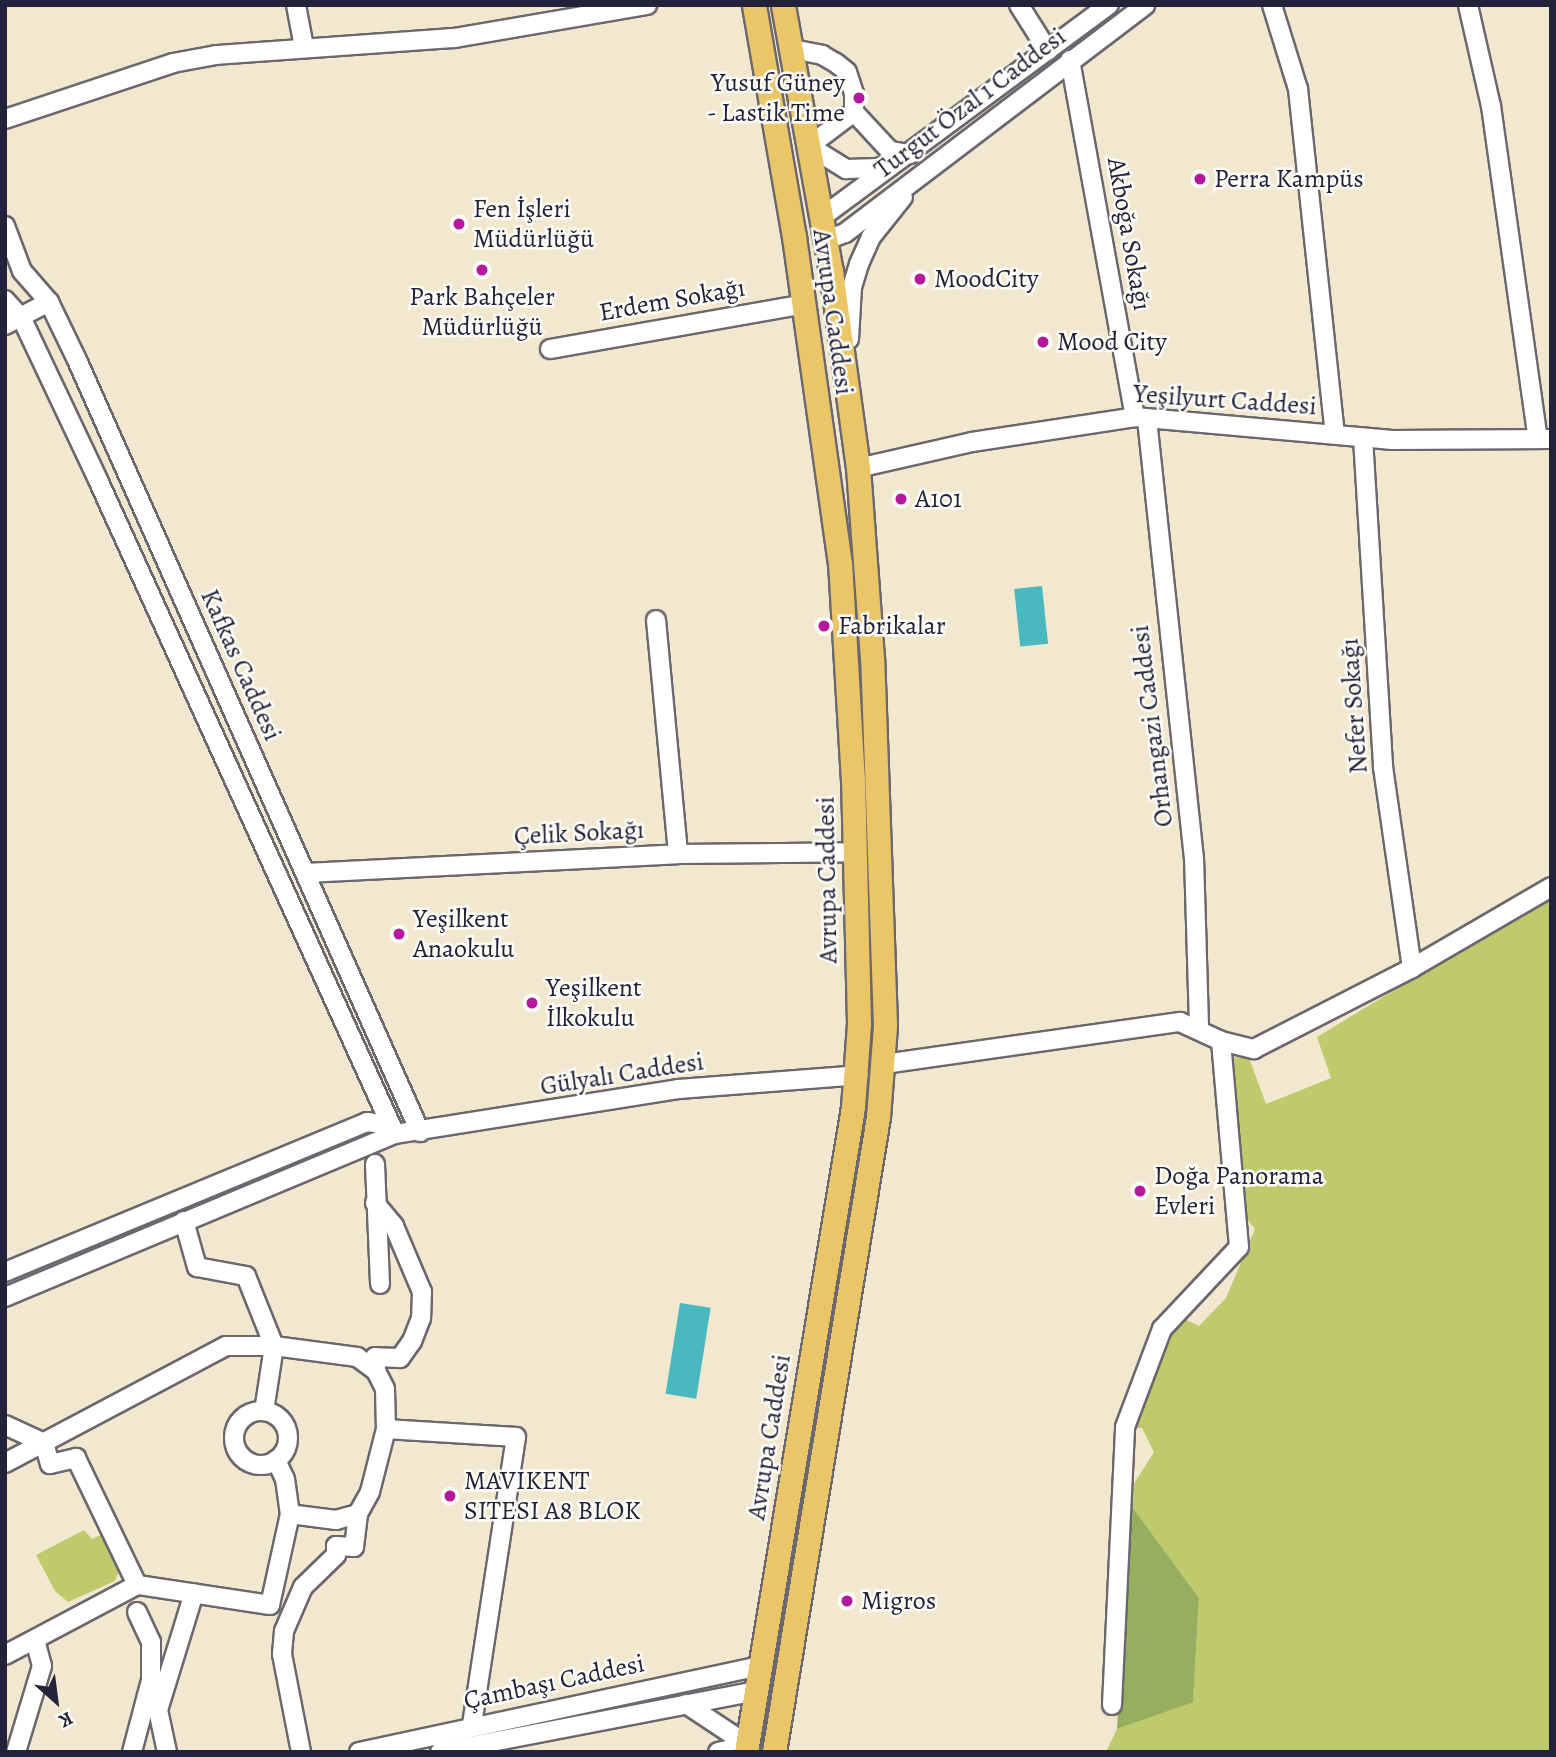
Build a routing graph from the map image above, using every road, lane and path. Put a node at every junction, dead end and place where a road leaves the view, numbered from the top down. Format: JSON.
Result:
{"nodes":[{"id":1,"x":296,"y":5,"type":"edge"},
{"id":2,"x":647,"y":5,"type":"edge"},
{"id":3,"x":754,"y":5,"type":"edge"},
{"id":4,"x":783,"y":5,"type":"edge"},
{"id":5,"x":1019,"y":5,"type":"edge"},
{"id":6,"x":1109,"y":5,"type":"edge"},
{"id":7,"x":1145,"y":5,"type":"edge"},
{"id":8,"x":1272,"y":5,"type":"edge"},
{"id":9,"x":1468,"y":5,"type":"edge"},
{"id":10,"x":304,"y":47,"type":"junction"},
{"id":11,"x":792,"y":49,"type":"junction"},
{"id":12,"x":1048,"y":51,"type":"junction"},
{"id":13,"x":1070,"y":60,"type":"junction"},
{"id":14,"x":854,"y":112,"type":"junction"},
{"id":15,"x":5,"y":120,"type":"edge"},
{"id":16,"x":809,"y":146,"type":"junction"},
{"id":17,"x":910,"y":154,"type":"junction"},
{"id":18,"x":922,"y":171,"type":"junction"},
{"id":19,"x":822,"y":217,"type":"junction"},
{"id":20,"x":5,"y":226,"type":"edge"},
{"id":21,"x":794,"y":237,"type":"junction"},
{"id":22,"x":826,"y":240,"type":"junction"},
{"id":23,"x":30,"y":284,"type":"junction"},
{"id":24,"x":5,"y":299,"type":"edge"},
{"id":25,"x":49,"y":302,"type":"junction"},
{"id":26,"x":804,"y":304,"type":"junction"},
{"id":27,"x":14,"y":322,"type":"edge"},
{"id":28,"x":550,"y":349,"type":"dead end"},
{"id":29,"x":843,"y":377,"type":"junction"},
{"id":30,"x":1141,"y":418,"type":"junction"},
{"id":31,"x":1335,"y":434,"type":"junction"},
{"id":32,"x":1363,"y":438,"type":"junction"},
{"id":33,"x":1544,"y":439,"type":"edge"},
{"id":34,"x":858,"y":468,"type":"junction"},
{"id":35,"x":656,"y":620,"type":"dead end"},
{"id":36,"x":855,"y":852,"type":"junction"},
{"id":37,"x":678,"y":854,"type":"junction"},
{"id":38,"x":306,"y":873,"type":"junction"},
{"id":39,"x":1551,"y":887,"type":"edge"},
{"id":40,"x":1412,"y":968,"type":"junction"},
{"id":41,"x":1199,"y":1027,"type":"junction"},
{"id":42,"x":1222,"y":1041,"type":"junction"},
{"id":43,"x":884,"y":1064,"type":"junction"},
{"id":44,"x":858,"y":1075,"type":"junction"},
{"id":45,"x":420,"y":1132,"type":"junction"},
{"id":46,"x":395,"y":1134,"type":"junction"},
{"id":47,"x":375,"y":1164,"type":"dead end"},
{"id":48,"x":374,"y":1203,"type":"junction"},
{"id":49,"x":184,"y":1221,"type":"junction"},
{"id":50,"x":5,"y":1272,"type":"edge"},
{"id":51,"x":380,"y":1284,"type":"dead end"},
{"id":52,"x":5,"y":1297,"type":"edge"},
{"id":53,"x":274,"y":1346,"type":"junction"},
{"id":54,"x":376,"y":1371,"type":"junction"},
{"id":55,"x":264,"y":1411,"type":"junction"},
{"id":56,"x":5,"y":1425,"type":"edge"},
{"id":57,"x":386,"y":1429,"type":"junction"},
{"id":58,"x":44,"y":1443,"type":"junction"},
{"id":59,"x":276,"y":1460,"type":"junction"},
{"id":60,"x":5,"y":1463,"type":"edge"},
{"id":61,"x":290,"y":1514,"type":"junction"},
{"id":62,"x":358,"y":1514,"type":"junction"},
{"id":63,"x":136,"y":1585,"type":"junction"},
{"id":64,"x":194,"y":1593,"type":"junction"},
{"id":65,"x":137,"y":1612,"type":"dead end"},
{"id":66,"x":35,"y":1640,"type":"junction"},
{"id":67,"x":5,"y":1656,"type":"edge"},
{"id":68,"x":760,"y":1666,"type":"junction"},
{"id":69,"x":787,"y":1678,"type":"junction"},
{"id":70,"x":757,"y":1691,"type":"junction"},
{"id":71,"x":686,"y":1704,"type":"junction"},
{"id":72,"x":1112,"y":1705,"type":"dead end"},
{"id":73,"x":472,"y":1727,"type":"junction"},
{"id":74,"x":747,"y":1748,"type":"edge"},
{"id":75,"x":16,"y":1752,"type":"edge"},
{"id":76,"x":132,"y":1752,"type":"edge"},
{"id":77,"x":167,"y":1752,"type":"edge"},
{"id":78,"x":301,"y":1752,"type":"edge"},
{"id":79,"x":359,"y":1752,"type":"edge"},
{"id":80,"x":440,"y":1752,"type":"edge"},
{"id":81,"x":719,"y":1752,"type":"edge"},
{"id":82,"x":774,"y":1752,"type":"edge"}],
"edges":[{"from":1,"to":10,"type":"street"},
{"from":2,"to":10,"type":"street"},
{"from":3,"to":21,"type":"main road","name":"Avrupa Caddesi"},
{"from":4,"to":11,"type":"main road","name":"Avrupa Caddesi"},
{"from":5,"to":12,"type":"street"},
{"from":6,"to":12,"type":"street","name":"Turgut Özal 1 Caddesi"},
{"from":7,"to":13,"type":"street","name":"Turgut Özal 1 Caddesi"},
{"from":8,"to":31,"type":"street"},
{"from":9,"to":33,"type":"street"},
{"from":10,"to":15,"type":"street"},
{"from":11,"to":14,"type":"street"},
{"from":11,"to":16,"type":"main road","name":"Avrupa Caddesi"},
{"from":12,"to":17,"type":"street","name":"Turgut Özal 1 Caddesi"},
{"from":13,"to":18,"type":"street","name":"Turgut Özal 1 Caddesi"},
{"from":13,"to":30,"type":"street","name":"Akboğa Sokağı"},
{"from":14,"to":16,"type":"street"},
{"from":14,"to":17,"type":"street"},
{"from":16,"to":17,"type":"street"},
{"from":16,"to":19,"type":"main road","name":"Avrupa Caddesi"},
{"from":17,"to":19,"type":"street","name":"Turgut Özal 1 Caddesi"},
{"from":18,"to":22,"type":"street","name":"Turgut Özal 1 Caddesi"},
{"from":18,"to":29,"type":"street"},
{"from":19,"to":21,"type":"main road"},
{"from":19,"to":22,"type":"main road","name":"Avrupa Caddesi"},
{"from":20,"to":23,"type":"street","name":"Kafkas Caddesi"},
{"from":21,"to":22,"type":"main road"},
{"from":21,"to":26,"type":"main road","name":"Avrupa Caddesi"},
{"from":22,"to":29,"type":"main road","name":"Avrupa Caddesi"},
{"from":23,"to":24,"type":"street"},
{"from":23,"to":25,"type":"street","name":"Kafkas Caddesi"},
{"from":24,"to":27,"type":"street","name":"Kafkas Caddesi"},
{"from":25,"to":27,"type":"street"},
{"from":25,"to":38,"type":"street","name":"Kafkas Caddesi"},
{"from":26,"to":28,"type":"street","name":"Erdem Sokağı"},
{"from":26,"to":36,"type":"main road","name":"Avrupa Caddesi"},
{"from":27,"to":46,"type":"street","name":"Kafkas Caddesi"},
{"from":29,"to":34,"type":"main road","name":"Avrupa Caddesi"},
{"from":30,"to":31,"type":"street","name":"Yeşilyurt Caddesi"},
{"from":30,"to":34,"type":"street","name":"Yeşilyurt Caddesi"},
{"from":30,"to":41,"type":"street","name":"Orhangazi Caddesi"},
{"from":31,"to":32,"type":"street","name":"Yeşilyurt Caddesi"},
{"from":32,"to":33,"type":"street","name":"Yeşilyurt Caddesi"},
{"from":32,"to":40,"type":"street","name":"Nefer Sokağı"},
{"from":34,"to":43,"type":"main road","name":"Avrupa Caddesi"},
{"from":35,"to":37,"type":"street"},
{"from":36,"to":37,"type":"street","name":"Çelik Sokağı"},
{"from":36,"to":44,"type":"main road","name":"Avrupa Caddesi"},
{"from":37,"to":38,"type":"street","name":"Çelik Sokağı"},
{"from":38,"to":45,"type":"street","name":"Kafkas Caddesi"},
{"from":39,"to":40,"type":"street"},
{"from":40,"to":42,"type":"street"},
{"from":41,"to":42,"type":"street"},
{"from":41,"to":43,"type":"street"},
{"from":42,"to":72,"type":"street"},
{"from":43,"to":69,"type":"main road","name":"Avrupa Caddesi"},
{"from":44,"to":45,"type":"street","name":"Gülyalı Caddesi"},
{"from":44,"to":68,"type":"main road","name":"Avrupa Caddesi"},
{"from":45,"to":46,"type":"street","name":"Gülyalı Caddesi"},
{"from":46,"to":49,"type":"street","name":"Gülyalı Caddesi"},
{"from":46,"to":50,"type":"street","name":"Gülyalı Caddesi"},
{"from":47,"to":48,"type":"street"},
{"from":48,"to":51,"type":"street"},
{"from":48,"to":54,"type":"street"},
{"from":49,"to":52,"type":"street","name":"Gülyalı Caddesi"},
{"from":49,"to":53,"type":"street"},
{"from":53,"to":54,"type":"street"},
{"from":53,"to":55,"type":"street"},
{"from":53,"to":58,"type":"street"},
{"from":54,"to":57,"type":"street"},
{"from":55,"to":59,"type":"street"},
{"from":55,"to":59,"type":"street"},
{"from":56,"to":58,"type":"street"},
{"from":57,"to":62,"type":"street"},
{"from":57,"to":73,"type":"street"},
{"from":58,"to":60,"type":"street"},
{"from":58,"to":63,"type":"street"},
{"from":59,"to":61,"type":"street"},
{"from":61,"to":62,"type":"street"},
{"from":61,"to":64,"type":"street"},
{"from":62,"to":78,"type":"street"},
{"from":63,"to":64,"type":"street"},
{"from":63,"to":66,"type":"street"},
{"from":64,"to":77,"type":"street"},
{"from":65,"to":76,"type":"street"},
{"from":66,"to":67,"type":"street"},
{"from":66,"to":75,"type":"street"},
{"from":68,"to":69,"type":"main road"},
{"from":68,"to":70,"type":"main road","name":"Avrupa Caddesi"},
{"from":68,"to":73,"type":"street","name":"Çambaşı Caddesi"},
{"from":69,"to":70,"type":"main road"},
{"from":69,"to":82,"type":"main road","name":"Avrupa Caddesi"},
{"from":70,"to":71,"type":"street","name":"Çambaşı Caddesi"},
{"from":70,"to":74,"type":"main road","name":"Avrupa Caddesi"},
{"from":71,"to":74,"type":"street"},
{"from":71,"to":80,"type":"street","name":"Çambaşı Caddesi"},
{"from":73,"to":79,"type":"street","name":"Çambaşı Caddesi"},
{"from":74,"to":81,"type":"street"}]}
